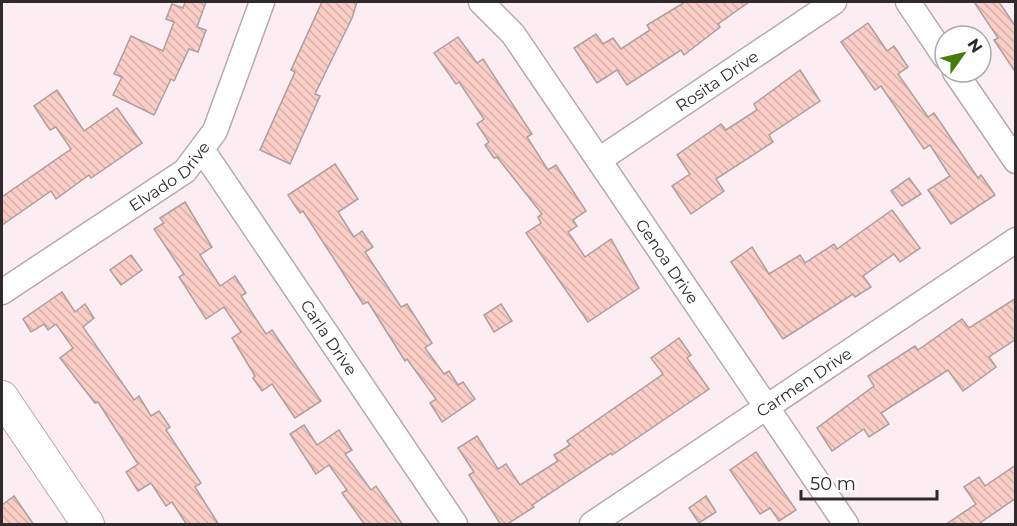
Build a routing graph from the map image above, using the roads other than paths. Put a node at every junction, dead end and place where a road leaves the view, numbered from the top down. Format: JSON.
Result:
{"nodes":[{"id":1,"x":262,"y":2,"type":"edge"},
{"id":2,"x":481,"y":2,"type":"edge"},
{"id":3,"x":834,"y":2,"type":"edge"},
{"id":4,"x":908,"y":2,"type":"edge"},
{"id":5,"x":933,"y":39,"type":"edge"},
{"id":6,"x":963,"y":84,"type":"edge"},
{"id":7,"x":202,"y":151,"type":"junction"},
{"id":8,"x":599,"y":160,"type":"junction"},
{"id":9,"x":1016,"y":161,"type":"edge"},
{"id":10,"x":1016,"y":240,"type":"edge"},
{"id":11,"x":2,"y":292,"type":"edge"},
{"id":12,"x":2,"y":397,"type":"edge"},
{"id":13,"x":767,"y":408,"type":"junction"},
{"id":14,"x":88,"y":525,"type":"edge"},
{"id":15,"x":455,"y":525,"type":"edge"},
{"id":16,"x":592,"y":525,"type":"edge"},
{"id":17,"x":846,"y":525,"type":"edge"}],
"edges":[{"from":1,"to":7,"type":"street","name":"Elvado Drive"},
{"from":2,"to":8,"type":"street","name":"Genoa Drive"},
{"from":3,"to":8,"type":"street","name":"Rosita Drive"},
{"from":4,"to":5,"type":"street"},
{"from":6,"to":9,"type":"street"},
{"from":7,"to":11,"type":"street","name":"Elvado Drive"},
{"from":7,"to":15,"type":"street","name":"Carla Drive"},
{"from":8,"to":13,"type":"street","name":"Genoa Drive"},
{"from":10,"to":13,"type":"street","name":"Carmen Drive"},
{"from":12,"to":14,"type":"main road"},
{"from":13,"to":16,"type":"street","name":"Carmen Drive"},
{"from":13,"to":17,"type":"street","name":"Genoa Drive"}]}
